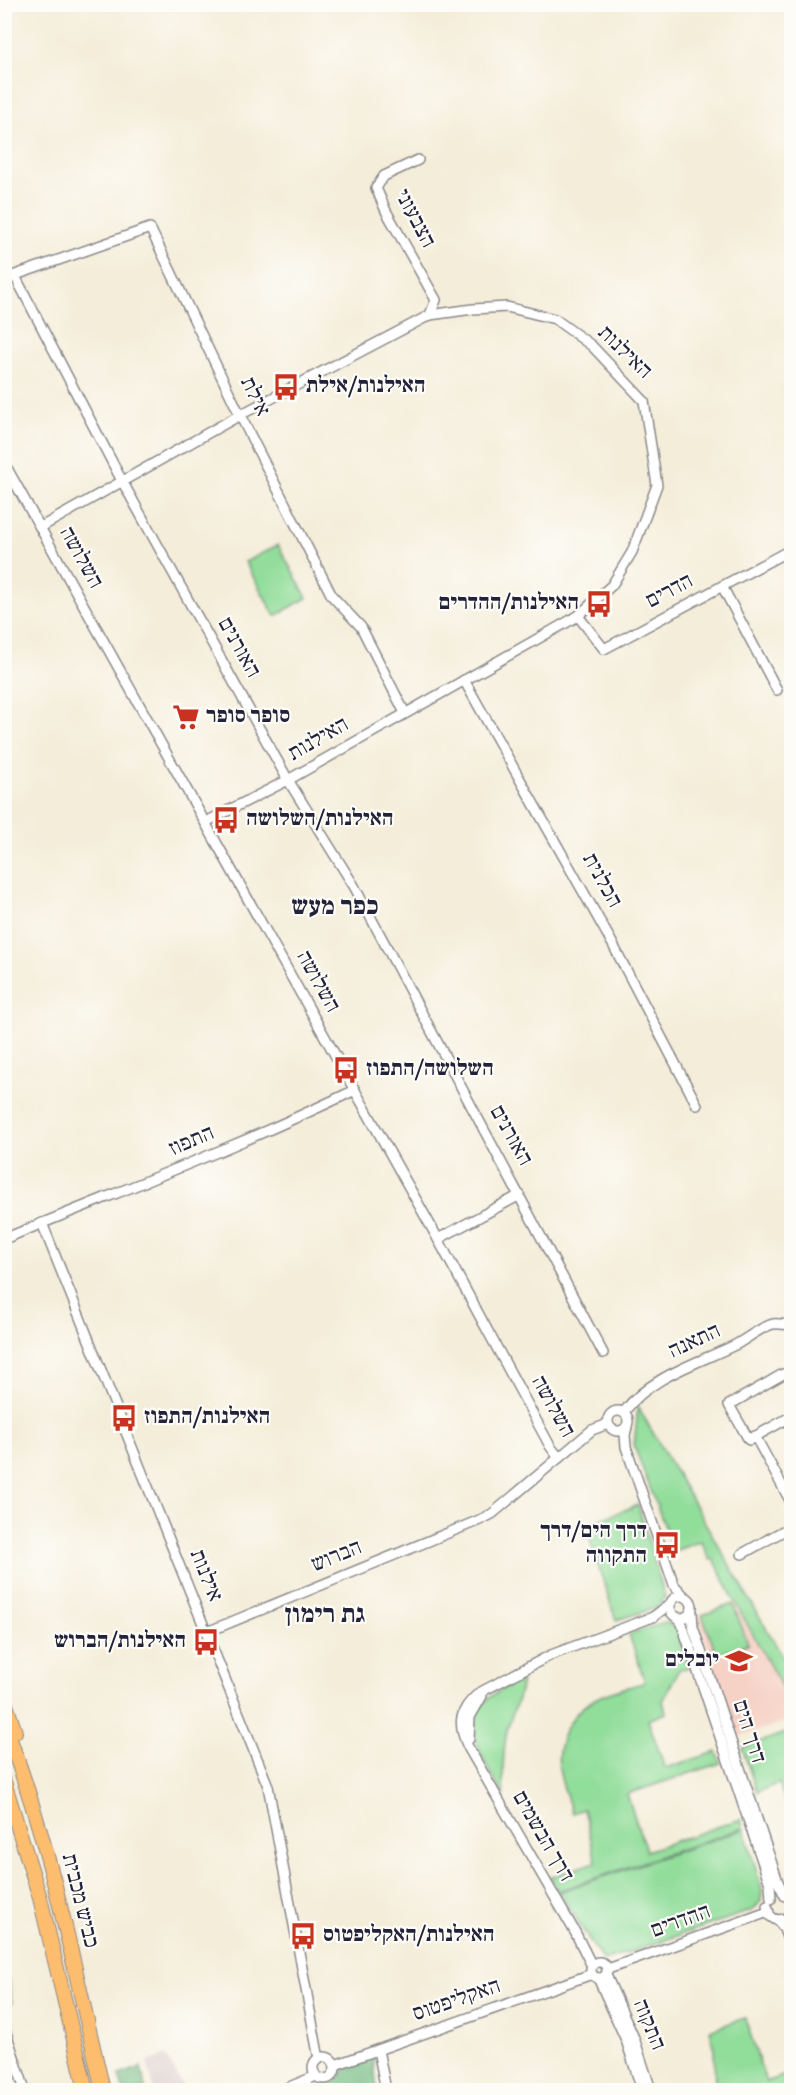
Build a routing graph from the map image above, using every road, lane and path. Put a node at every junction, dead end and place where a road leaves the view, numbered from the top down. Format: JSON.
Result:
{"nodes":[{"id":1,"x":418,"y":160,"type":"dead end"},
{"id":2,"x":15,"y":276,"type":"junction"},
{"id":3,"x":4,"y":279,"type":"edge"},
{"id":4,"x":430,"y":315,"type":"junction"},
{"id":5,"x":240,"y":415,"type":"junction"},
{"id":6,"x":4,"y":463,"type":"edge"},
{"id":7,"x":122,"y":481,"type":"junction"},
{"id":8,"x":41,"y":527,"type":"junction"},
{"id":9,"x":792,"y":549,"type":"edge"},
{"id":10,"x":722,"y":586,"type":"junction"},
{"id":11,"x":578,"y":616,"type":"junction"},
{"id":12,"x":464,"y":680,"type":"junction"},
{"id":13,"x":777,"y":690,"type":"dead end"},
{"id":14,"x":405,"y":713,"type":"junction"},
{"id":15,"x":288,"y":780,"type":"junction"},
{"id":16,"x":206,"y":822,"type":"junction"},
{"id":17,"x":355,"y":1090,"type":"junction"},
{"id":18,"x":697,"y":1105,"type":"dead end"},
{"id":19,"x":520,"y":1196,"type":"junction"},
{"id":20,"x":42,"y":1223,"type":"junction"},
{"id":21,"x":4,"y":1237,"type":"edge"},
{"id":22,"x":438,"y":1239,"type":"junction"},
{"id":23,"x":792,"y":1325,"type":"edge"},
{"id":24,"x":603,"y":1353,"type":"dead end"},
{"id":25,"x":792,"y":1375,"type":"edge"},
{"id":26,"x":624,"y":1412,"type":"junction"},
{"id":27,"x":792,"y":1416,"type":"edge"},
{"id":28,"x":627,"y":1426,"type":"junction"},
{"id":29,"x":612,"y":1428,"type":"junction"},
{"id":30,"x":755,"y":1436,"type":"junction"},
{"id":31,"x":626,"y":1447,"type":"junction"},
{"id":32,"x":559,"y":1458,"type":"junction"},
{"id":33,"x":792,"y":1504,"type":"edge"},
{"id":34,"x":792,"y":1526,"type":"edge"},
{"id":35,"x":742,"y":1554,"type":"dead end"},
{"id":36,"x":674,"y":1586,"type":"junction"},
{"id":37,"x":684,"y":1596,"type":"junction"},
{"id":38,"x":671,"y":1602,"type":"junction"},
{"id":39,"x":692,"y":1612,"type":"junction"},
{"id":40,"x":653,"y":1617,"type":"junction"},
{"id":41,"x":676,"y":1617,"type":"junction"},
{"id":42,"x":207,"y":1632,"type":"junction"},
{"id":43,"x":4,"y":1699,"type":"edge"},
{"id":44,"x":4,"y":1724,"type":"edge"},
{"id":45,"x":4,"y":1782,"type":"edge"},
{"id":46,"x":30,"y":1799,"type":"junction"},
{"id":47,"x":771,"y":1899,"type":"junction"},
{"id":48,"x":789,"y":1899,"type":"edge"},
{"id":49,"x":768,"y":1912,"type":"junction"},
{"id":50,"x":791,"y":1916,"type":"edge"},
{"id":51,"x":778,"y":1920,"type":"junction"},
{"id":52,"x":792,"y":1950,"type":"edge"},
{"id":53,"x":599,"y":1971,"type":"junction"},
{"id":54,"x":4,"y":2027,"type":"edge"},
{"id":55,"x":378,"y":2050,"type":"junction"},
{"id":56,"x":319,"y":2059,"type":"junction"},
{"id":57,"x":334,"y":2065,"type":"junction"},
{"id":58,"x":316,"y":2076,"type":"junction"},
{"id":59,"x":287,"y":2089,"type":"edge"},
{"id":60,"x":25,"y":2091,"type":"edge"},
{"id":61,"x":86,"y":2091,"type":"edge"},
{"id":62,"x":104,"y":2091,"type":"edge"},
{"id":63,"x":386,"y":2091,"type":"edge"},
{"id":64,"x":642,"y":2091,"type":"edge"},
{"id":65,"x":651,"y":2091,"type":"edge"}],
"edges":[{"from":1,"to":4,"type":"street","name":"הצבעוני"},
{"from":2,"to":3,"type":"street","name":"אילת"},
{"from":2,"to":5,"type":"street","name":"אילת"},
{"from":2,"to":7,"type":"street","name":"האורנים"},
{"from":4,"to":5,"type":"street","name":"האילנות"},
{"from":4,"to":11,"type":"street","name":"האילנות"},
{"from":5,"to":7,"type":"street","name":"האילנות"},
{"from":5,"to":14,"type":"street","name":"אילת"},
{"from":6,"to":8,"type":"street","name":"השלושה"},
{"from":7,"to":8,"type":"street","name":"האילנות"},
{"from":7,"to":15,"type":"street","name":"האורנים"},
{"from":8,"to":16,"type":"street","name":"השלושה"},
{"from":9,"to":10,"type":"street","name":"הדרים"},
{"from":10,"to":11,"type":"street","name":"הדרים"},
{"from":10,"to":13,"type":"street"},
{"from":11,"to":12,"type":"street","name":"האילנות"},
{"from":12,"to":14,"type":"street","name":"האילנות"},
{"from":12,"to":18,"type":"street","name":"הכלנית"},
{"from":14,"to":15,"type":"street","name":"האילנות"},
{"from":15,"to":16,"type":"street","name":"האילנות"},
{"from":15,"to":19,"type":"street","name":"האורנים"},
{"from":16,"to":17,"type":"street","name":"השלושה"},
{"from":17,"to":20,"type":"street","name":"התפוז"},
{"from":17,"to":22,"type":"street","name":"השלושה"},
{"from":19,"to":22,"type":"street"},
{"from":19,"to":24,"type":"street","name":"האורנים"},
{"from":20,"to":21,"type":"street","name":"התפוז"},
{"from":20,"to":42,"type":"street","name":"אילנות"},
{"from":22,"to":32,"type":"street","name":"השלושה"},
{"from":23,"to":26,"type":"street","name":"התאנה"},
{"from":25,"to":30,"type":"street"},
{"from":26,"to":28,"type":"street"},
{"from":26,"to":29,"type":"street"},
{"from":27,"to":30,"type":"street"},
{"from":28,"to":29,"type":"street"},
{"from":28,"to":31,"type":"street"},
{"from":29,"to":31,"type":"street"},
{"from":29,"to":32,"type":"street","name":"הברוש"},
{"from":30,"to":33,"type":"street"},
{"from":31,"to":36,"type":"street"},
{"from":32,"to":42,"type":"street","name":"הברוש"},
{"from":34,"to":35,"type":"street"},
{"from":36,"to":37,"type":"street"},
{"from":36,"to":38,"type":"street"},
{"from":37,"to":38,"type":"street"},
{"from":37,"to":39,"type":"street"},
{"from":38,"to":40,"type":"street","name":"דרך הבשמים"},
{"from":38,"to":41,"type":"street"},
{"from":39,"to":41,"type":"street"},
{"from":39,"to":48,"type":"street","name":"דרך הים"},
{"from":40,"to":41,"type":"street","name":"דרך הבשמים"},
{"from":40,"to":53,"type":"street","name":"דרך הבשמים"},
{"from":41,"to":47,"type":"street","name":"דרך הים"},
{"from":42,"to":56,"type":"street","name":"אילנות"},
{"from":43,"to":46,"type":"highway"},
{"from":44,"to":46,"type":"highway","name":"כביש מכבית"},
{"from":45,"to":61,"type":"highway","name":"כביש מכבית"},
{"from":46,"to":62,"type":"highway","name":"כביש מכבית"},
{"from":47,"to":48,"type":"street"},
{"from":47,"to":49,"type":"street"},
{"from":49,"to":51,"type":"street"},
{"from":49,"to":53,"type":"street","name":"ההדרים"},
{"from":50,"to":51,"type":"street"},
{"from":51,"to":52,"type":"street"},
{"from":53,"to":55,"type":"street","name":"האקליפטוס"},
{"from":53,"to":64,"type":"street","name":"התקוה"},
{"from":53,"to":65,"type":"street","name":"התקוה"},
{"from":54,"to":60,"type":"street"},
{"from":55,"to":57,"type":"street","name":"האקליפטוס"},
{"from":55,"to":63,"type":"street"},
{"from":56,"to":57,"type":"street"},
{"from":56,"to":58,"type":"street"},
{"from":57,"to":58,"type":"street"},
{"from":58,"to":59,"type":"street"}]}
